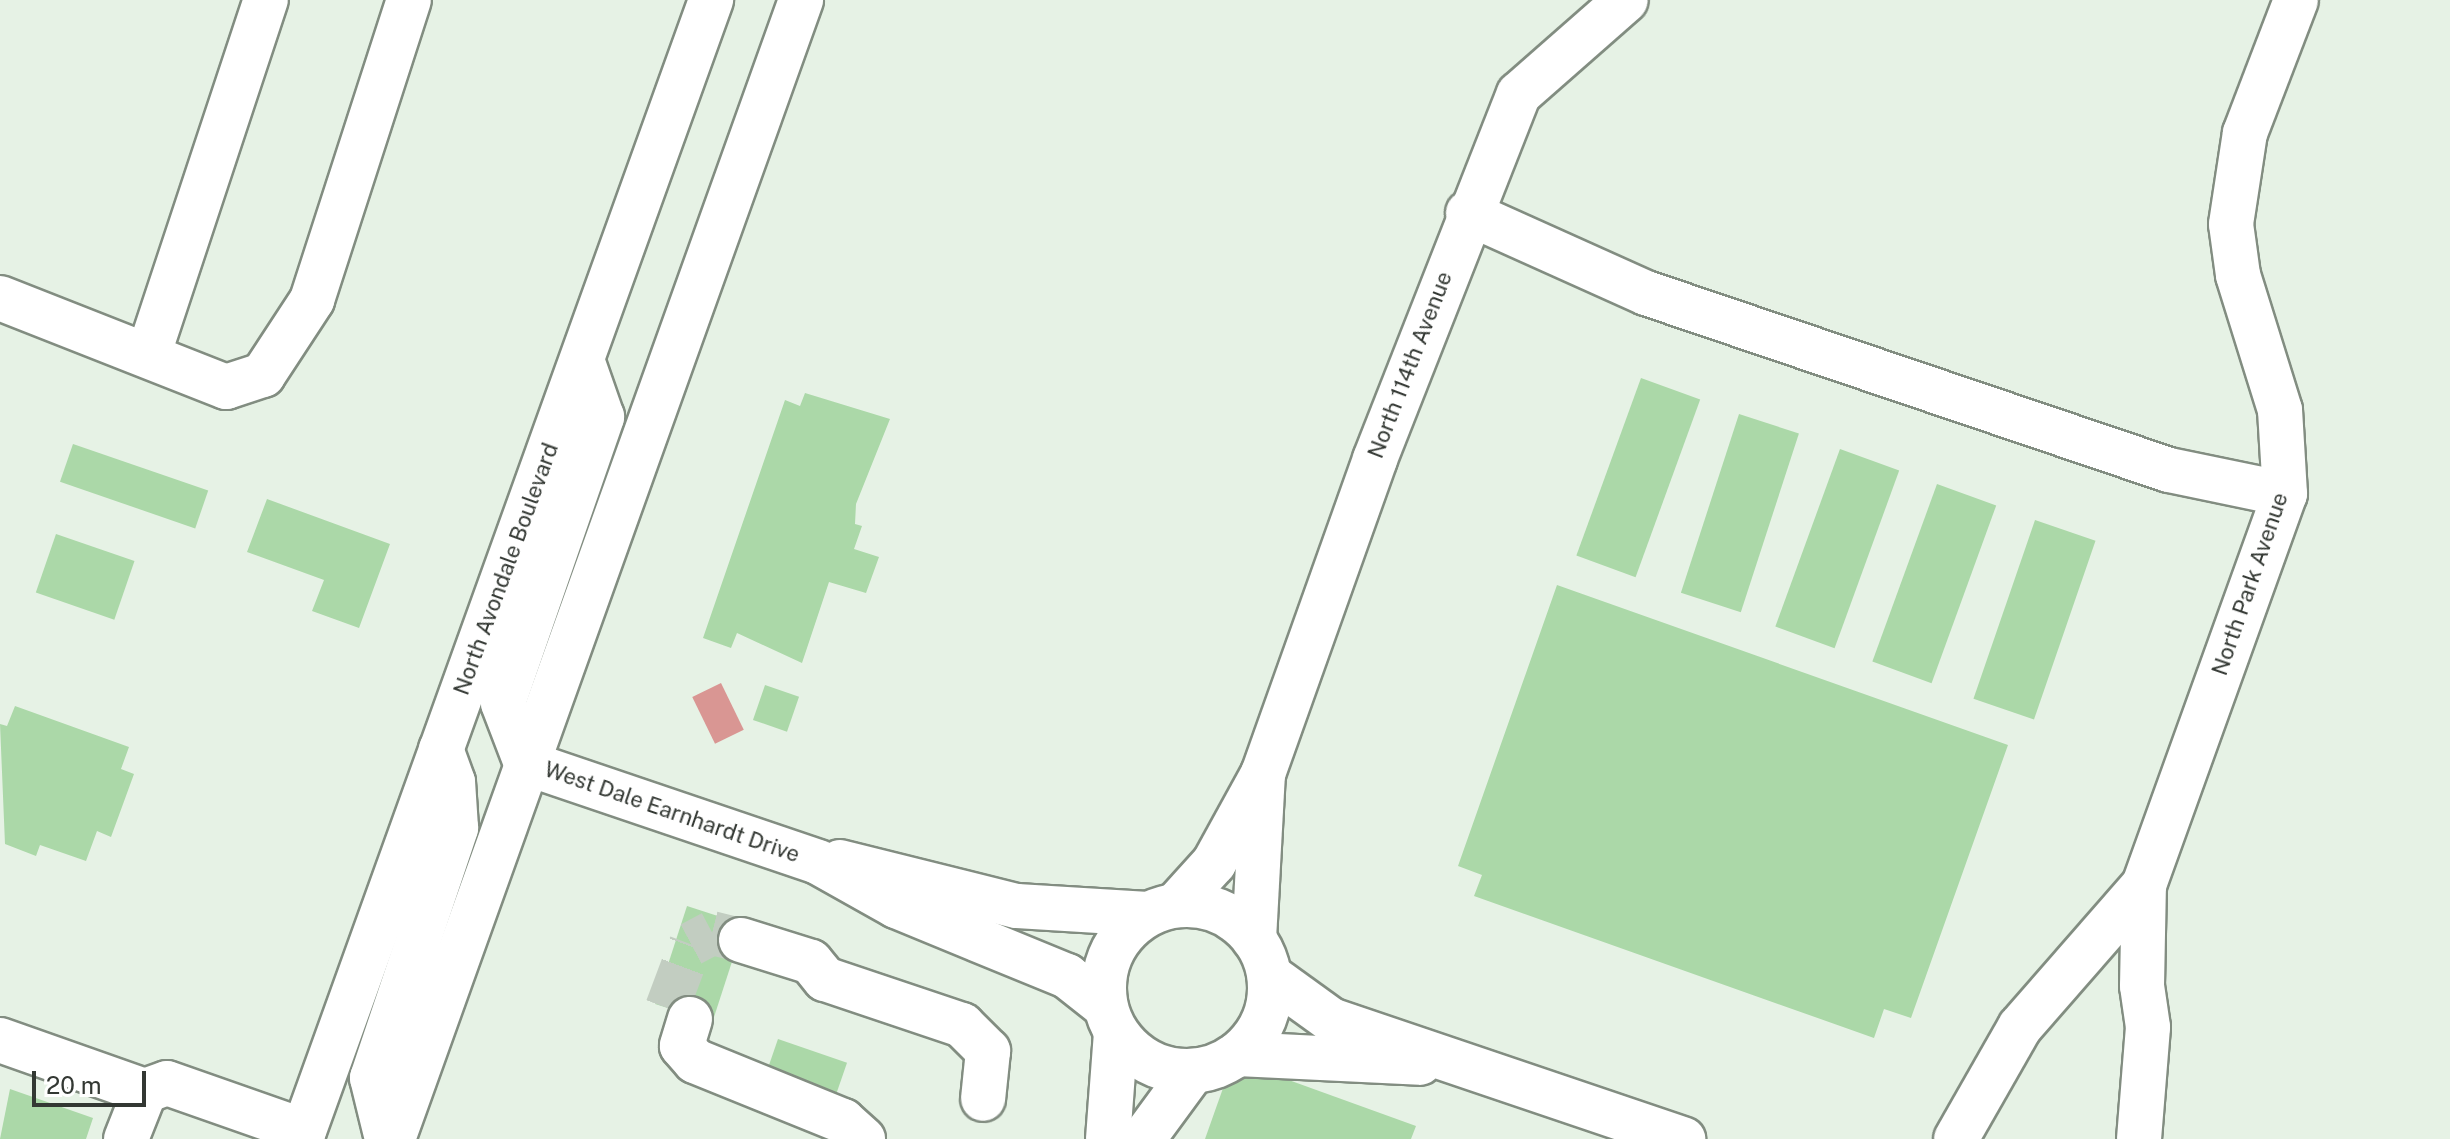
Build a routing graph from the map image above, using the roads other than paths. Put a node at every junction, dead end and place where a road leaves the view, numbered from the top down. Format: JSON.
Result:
{"nodes":[{"id":1,"x":266,"y":0,"type":"edge"},
{"id":2,"x":409,"y":0,"type":"edge"},
{"id":3,"x":711,"y":0,"type":"edge"},
{"id":4,"x":801,"y":0,"type":"edge"},
{"id":5,"x":1626,"y":0,"type":"edge"},
{"id":6,"x":2296,"y":0,"type":"edge"},
{"id":7,"x":1468,"y":213,"type":"junction"},
{"id":8,"x":0,"y":298,"type":"edge"},
{"id":9,"x":149,"y":353,"type":"junction"},
{"id":10,"x":582,"y":360,"type":"junction"},
{"id":11,"x":2285,"y":494,"type":"junction"},
{"id":12,"x":441,"y":749,"type":"junction"},
{"id":13,"x":526,"y":763,"type":"junction"},
{"id":14,"x":1263,"y":774,"type":"junction"},
{"id":15,"x":818,"y":862,"type":"junction"},
{"id":16,"x":2144,"y":885,"type":"junction"},
{"id":17,"x":1162,"y":909,"type":"junction"},
{"id":18,"x":736,"y":952,"type":"tunnel mouth"},
{"id":19,"x":1262,"y":957,"type":"junction"},
{"id":20,"x":1111,"y":1019,"type":"junction"},
{"id":21,"x":679,"y":1024,"type":"tunnel mouth"},
{"id":22,"x":0,"y":1040,"type":"edge"},
{"id":23,"x":1238,"y":1054,"type":"junction"},
{"id":24,"x":1446,"y":1062,"type":"junction"},
{"id":25,"x":1193,"y":1071,"type":"junction"},
{"id":26,"x":145,"y":1091,"type":"junction"},
{"id":27,"x":983,"y":1099,"type":"dead end"},
{"id":28,"x":302,"y":1135,"type":"edge"},
{"id":29,"x":126,"y":1139,"type":"edge"},
{"id":30,"x":387,"y":1139,"type":"edge"},
{"id":31,"x":393,"y":1139,"type":"edge"},
{"id":32,"x":863,"y":1139,"type":"edge"},
{"id":33,"x":1108,"y":1139,"type":"edge"},
{"id":34,"x":1143,"y":1139,"type":"edge"},
{"id":35,"x":1683,"y":1139,"type":"edge"},
{"id":36,"x":1956,"y":1139,"type":"edge"},
{"id":37,"x":2139,"y":1139,"type":"edge"}],
"edges":[{"from":1,"to":9,"type":"street"},
{"from":2,"to":9,"type":"street"},
{"from":3,"to":10,"type":"street","name":"North Avondale Boulevard"},
{"from":4,"to":13,"type":"street"},
{"from":5,"to":7,"type":"street","name":"North 114th Avenue"},
{"from":6,"to":11,"type":"street","name":"North Park Avenue"},
{"from":7,"to":11,"type":"street"},
{"from":7,"to":14,"type":"street","name":"North 114th Avenue"},
{"from":8,"to":9,"type":"street"},
{"from":10,"to":12,"type":"street","name":"North Avondale Boulevard"},
{"from":10,"to":13,"type":"street"},
{"from":11,"to":16,"type":"street","name":"North Park Avenue"},
{"from":12,"to":28,"type":"street","name":"North Avondale Boulevard"},
{"from":12,"to":30,"type":"street"},
{"from":13,"to":15,"type":"street","name":"West Dale Earnhardt Drive"},
{"from":13,"to":31,"type":"street"},
{"from":14,"to":17,"type":"street"},
{"from":14,"to":19,"type":"street"},
{"from":15,"to":17,"type":"street","name":"West Dale Earnhardt Drive"},
{"from":15,"to":20,"type":"street","name":"West Dale Earnhardt Drive"},
{"from":16,"to":36,"type":"street","name":"North Park Avenue"},
{"from":16,"to":37,"type":"street","name":"North Park Avenue"},
{"from":17,"to":19,"type":"street","name":"West Dale Earnhardt Drive"},
{"from":17,"to":20,"type":"street"},
{"from":18,"to":27,"type":"street"},
{"from":19,"to":23,"type":"street"},
{"from":19,"to":24,"type":"street","name":"West Dale Earnhardt Drive"},
{"from":20,"to":25,"type":"street","name":"West Dale Earnhardt Drive"},
{"from":20,"to":33,"type":"street"},
{"from":21,"to":32,"type":"street"},
{"from":22,"to":26,"type":"street"},
{"from":23,"to":24,"type":"street","name":"West Dale Earnhardt Drive"},
{"from":23,"to":25,"type":"street","name":"West Dale Earnhardt Drive"},
{"from":24,"to":35,"type":"street","name":"West Dale Earnhardt Drive"},
{"from":25,"to":34,"type":"street"},
{"from":26,"to":28,"type":"street"},
{"from":26,"to":29,"type":"street"}]}
